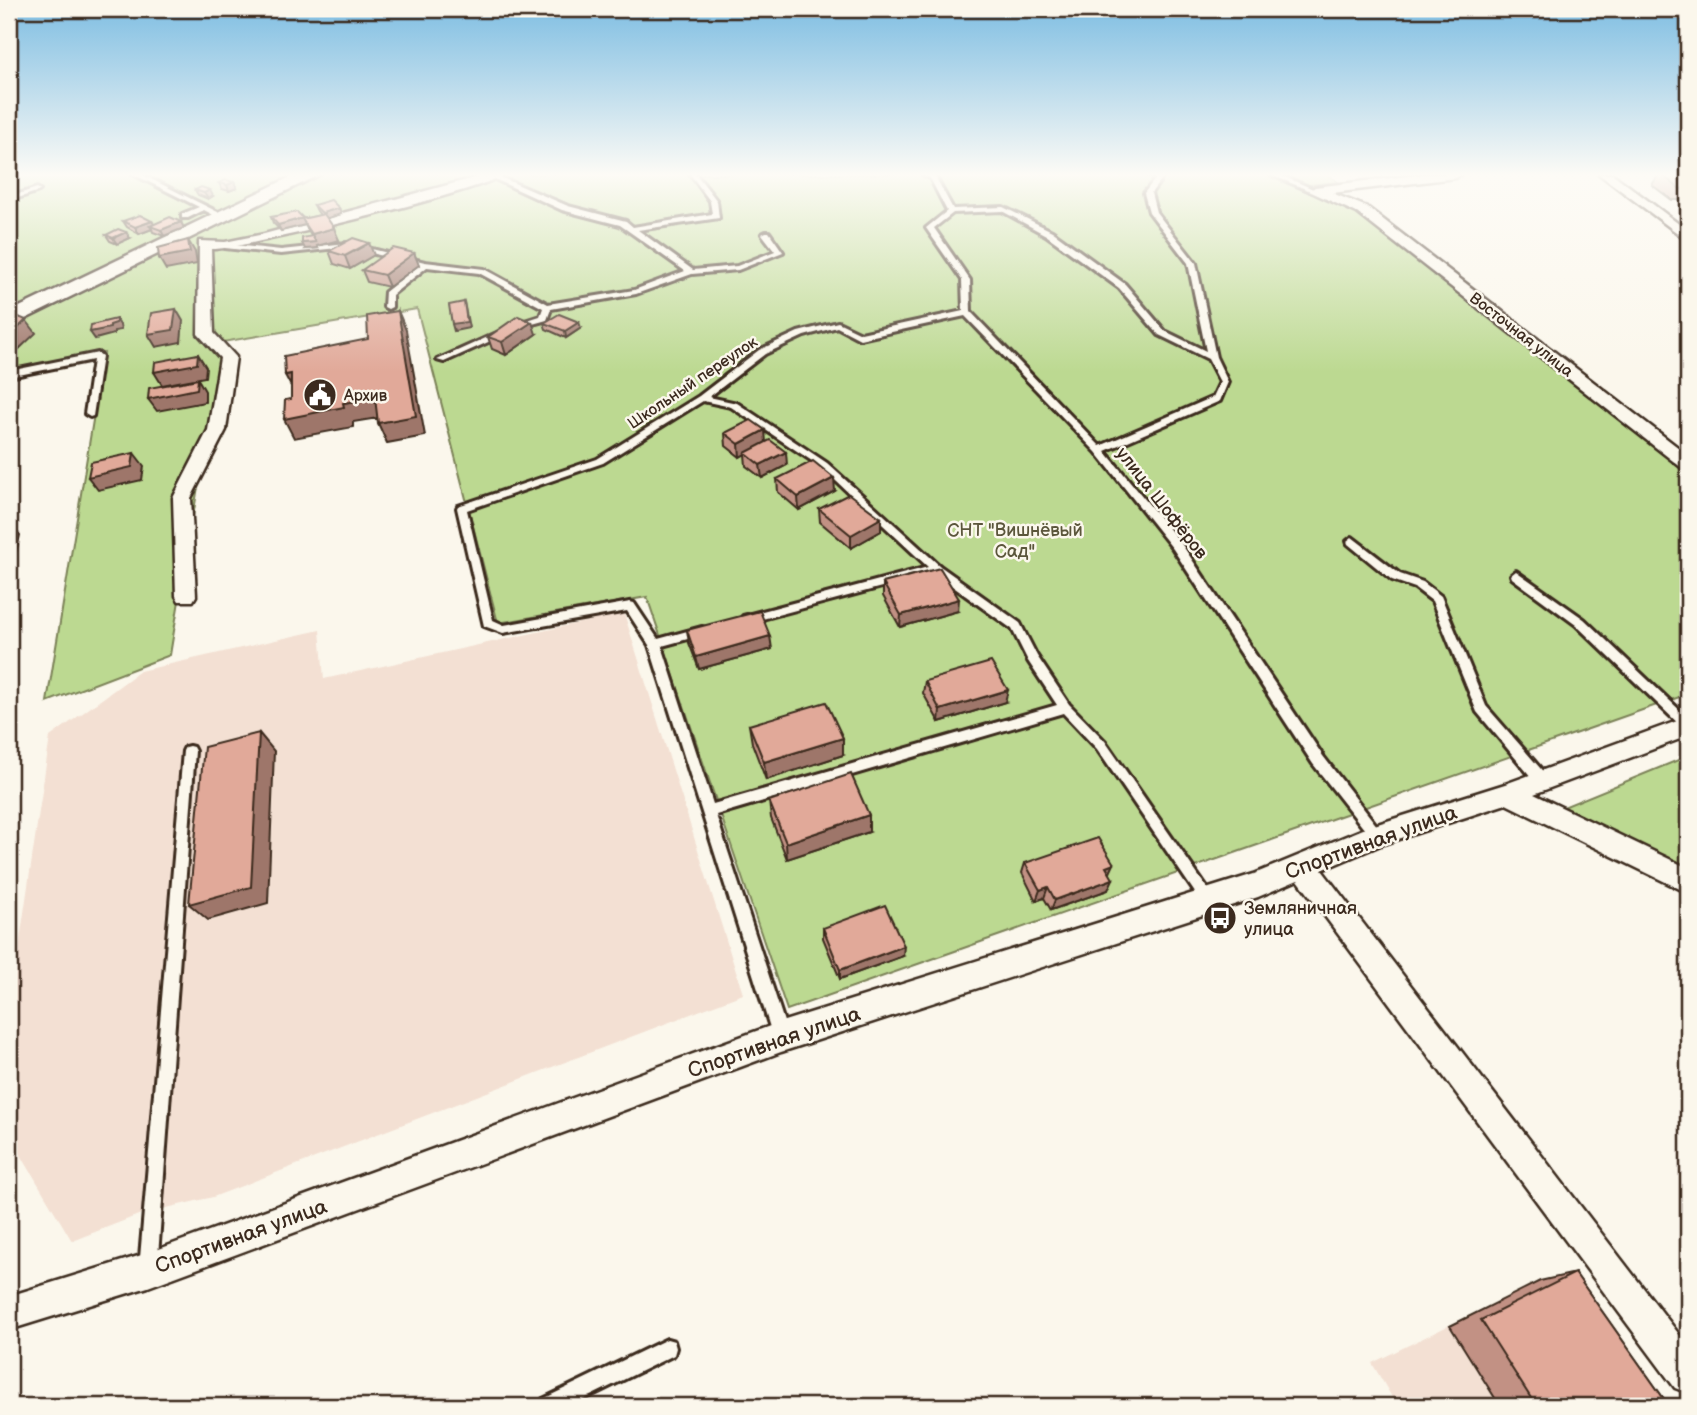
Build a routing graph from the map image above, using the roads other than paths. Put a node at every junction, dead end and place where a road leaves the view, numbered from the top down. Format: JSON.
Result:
{"nodes":[{"id":1,"x":175,"y":240,"type":"edge"},
{"id":2,"x":193,"y":240,"type":"edge"},
{"id":3,"x":211,"y":240,"type":"edge"},
{"id":4,"x":249,"y":240,"type":"edge"},
{"id":5,"x":648,"y":240,"type":"edge"},
{"id":6,"x":770,"y":240,"type":"edge"},
{"id":7,"x":939,"y":240,"type":"edge"},
{"id":8,"x":1059,"y":240,"type":"edge"},
{"id":9,"x":1174,"y":240,"type":"edge"},
{"id":10,"x":1401,"y":240,"type":"edge"},
{"id":11,"x":225,"y":246,"type":"junction"},
{"id":12,"x":425,"y":264,"type":"junction"},
{"id":13,"x":691,"y":272,"type":"junction"},
{"id":14,"x":388,"y":307,"type":"dead end"},
{"id":15,"x":547,"y":307,"type":"junction"},
{"id":16,"x":967,"y":313,"type":"junction"},
{"id":17,"x":9,"y":320,"type":"edge"},
{"id":18,"x":1212,"y":357,"type":"junction"},
{"id":19,"x":441,"y":360,"type":"dead end"},
{"id":20,"x":9,"y":374,"type":"edge"},
{"id":21,"x":702,"y":398,"type":"junction"},
{"id":22,"x":90,"y":414,"type":"dead end"},
{"id":23,"x":1099,"y":450,"type":"junction"},
{"id":24,"x":1688,"y":464,"type":"edge"},
{"id":25,"x":1352,"y":541,"type":"dead end"},
{"id":26,"x":936,"y":569,"type":"junction"},
{"id":27,"x":1516,"y":575,"type":"dead end"},
{"id":28,"x":186,"y":596,"type":"dead end"},
{"id":29,"x":735,"y":622,"type":"edge"},
{"id":30,"x":709,"y":629,"type":"edge"},
{"id":31,"x":655,"y":644,"type":"junction"},
{"id":32,"x":1065,"y":707,"type":"junction"},
{"id":33,"x":1688,"y":726,"type":"edge"},
{"id":34,"x":188,"y":751,"type":"dead end"},
{"id":35,"x":1542,"y":780,"type":"junction"},
{"id":36,"x":1508,"y":793,"type":"junction"},
{"id":37,"x":709,"y":811,"type":"junction"},
{"id":38,"x":1377,"y":835,"type":"junction"},
{"id":39,"x":1303,"y":866,"type":"junction"},
{"id":40,"x":1688,"y":880,"type":"edge"},
{"id":41,"x":1209,"y":901,"type":"junction"},
{"id":42,"x":781,"y":1037,"type":"junction"},
{"id":43,"x":148,"y":1270,"type":"junction"},
{"id":44,"x":9,"y":1313,"type":"edge"},
{"id":45,"x":667,"y":1348,"type":"dead end"},
{"id":46,"x":1688,"y":1376,"type":"edge"},
{"id":47,"x":550,"y":1406,"type":"edge"}],
"edges":[{"from":1,"to":17,"type":"street"},
{"from":2,"to":28,"type":"street"},
{"from":3,"to":11,"type":"street"},
{"from":4,"to":11,"type":"street"},
{"from":5,"to":13,"type":"lane"},
{"from":6,"to":13,"type":"lane"},
{"from":7,"to":16,"type":"lane"},
{"from":8,"to":18,"type":"lane"},
{"from":9,"to":18,"type":"lane"},
{"from":10,"to":24,"type":"street","name":"Восточная улица"},
{"from":11,"to":12,"type":"lane"},
{"from":12,"to":14,"type":"lane"},
{"from":12,"to":15,"type":"lane"},
{"from":13,"to":15,"type":"lane"},
{"from":15,"to":19,"type":"lane"},
{"from":16,"to":21,"type":"lane","name":"Школьный переулок"},
{"from":16,"to":23,"type":"lane","name":"улица Шофёров"},
{"from":18,"to":23,"type":"lane"},
{"from":20,"to":22,"type":"lane"},
{"from":21,"to":26,"type":"lane"},
{"from":21,"to":31,"type":"lane","name":"Школьный переулок"},
{"from":23,"to":38,"type":"lane","name":"улица Шофёров"},
{"from":25,"to":35,"type":"lane"},
{"from":26,"to":29,"type":"lane"},
{"from":26,"to":32,"type":"lane"},
{"from":27,"to":33,"type":"lane","name":"Спортивная улица"},
{"from":30,"to":31,"type":"lane"},
{"from":31,"to":37,"type":"lane"},
{"from":32,"to":37,"type":"lane"},
{"from":32,"to":41,"type":"lane"},
{"from":33,"to":35,"type":"street","name":"Спортивная улица"},
{"from":34,"to":43,"type":"lane"},
{"from":35,"to":36,"type":"street","name":"Спортивная улица"},
{"from":36,"to":38,"type":"street","name":"Спортивная улица"},
{"from":36,"to":40,"type":"street"},
{"from":37,"to":42,"type":"lane"},
{"from":38,"to":39,"type":"street","name":"Спортивная улица"},
{"from":39,"to":41,"type":"street","name":"Спортивная улица"},
{"from":39,"to":46,"type":"street"},
{"from":41,"to":42,"type":"street","name":"Спортивная улица"},
{"from":42,"to":43,"type":"street","name":"Спортивная улица"},
{"from":43,"to":44,"type":"street","name":"Спортивная улица"},
{"from":45,"to":47,"type":"lane"}]}
